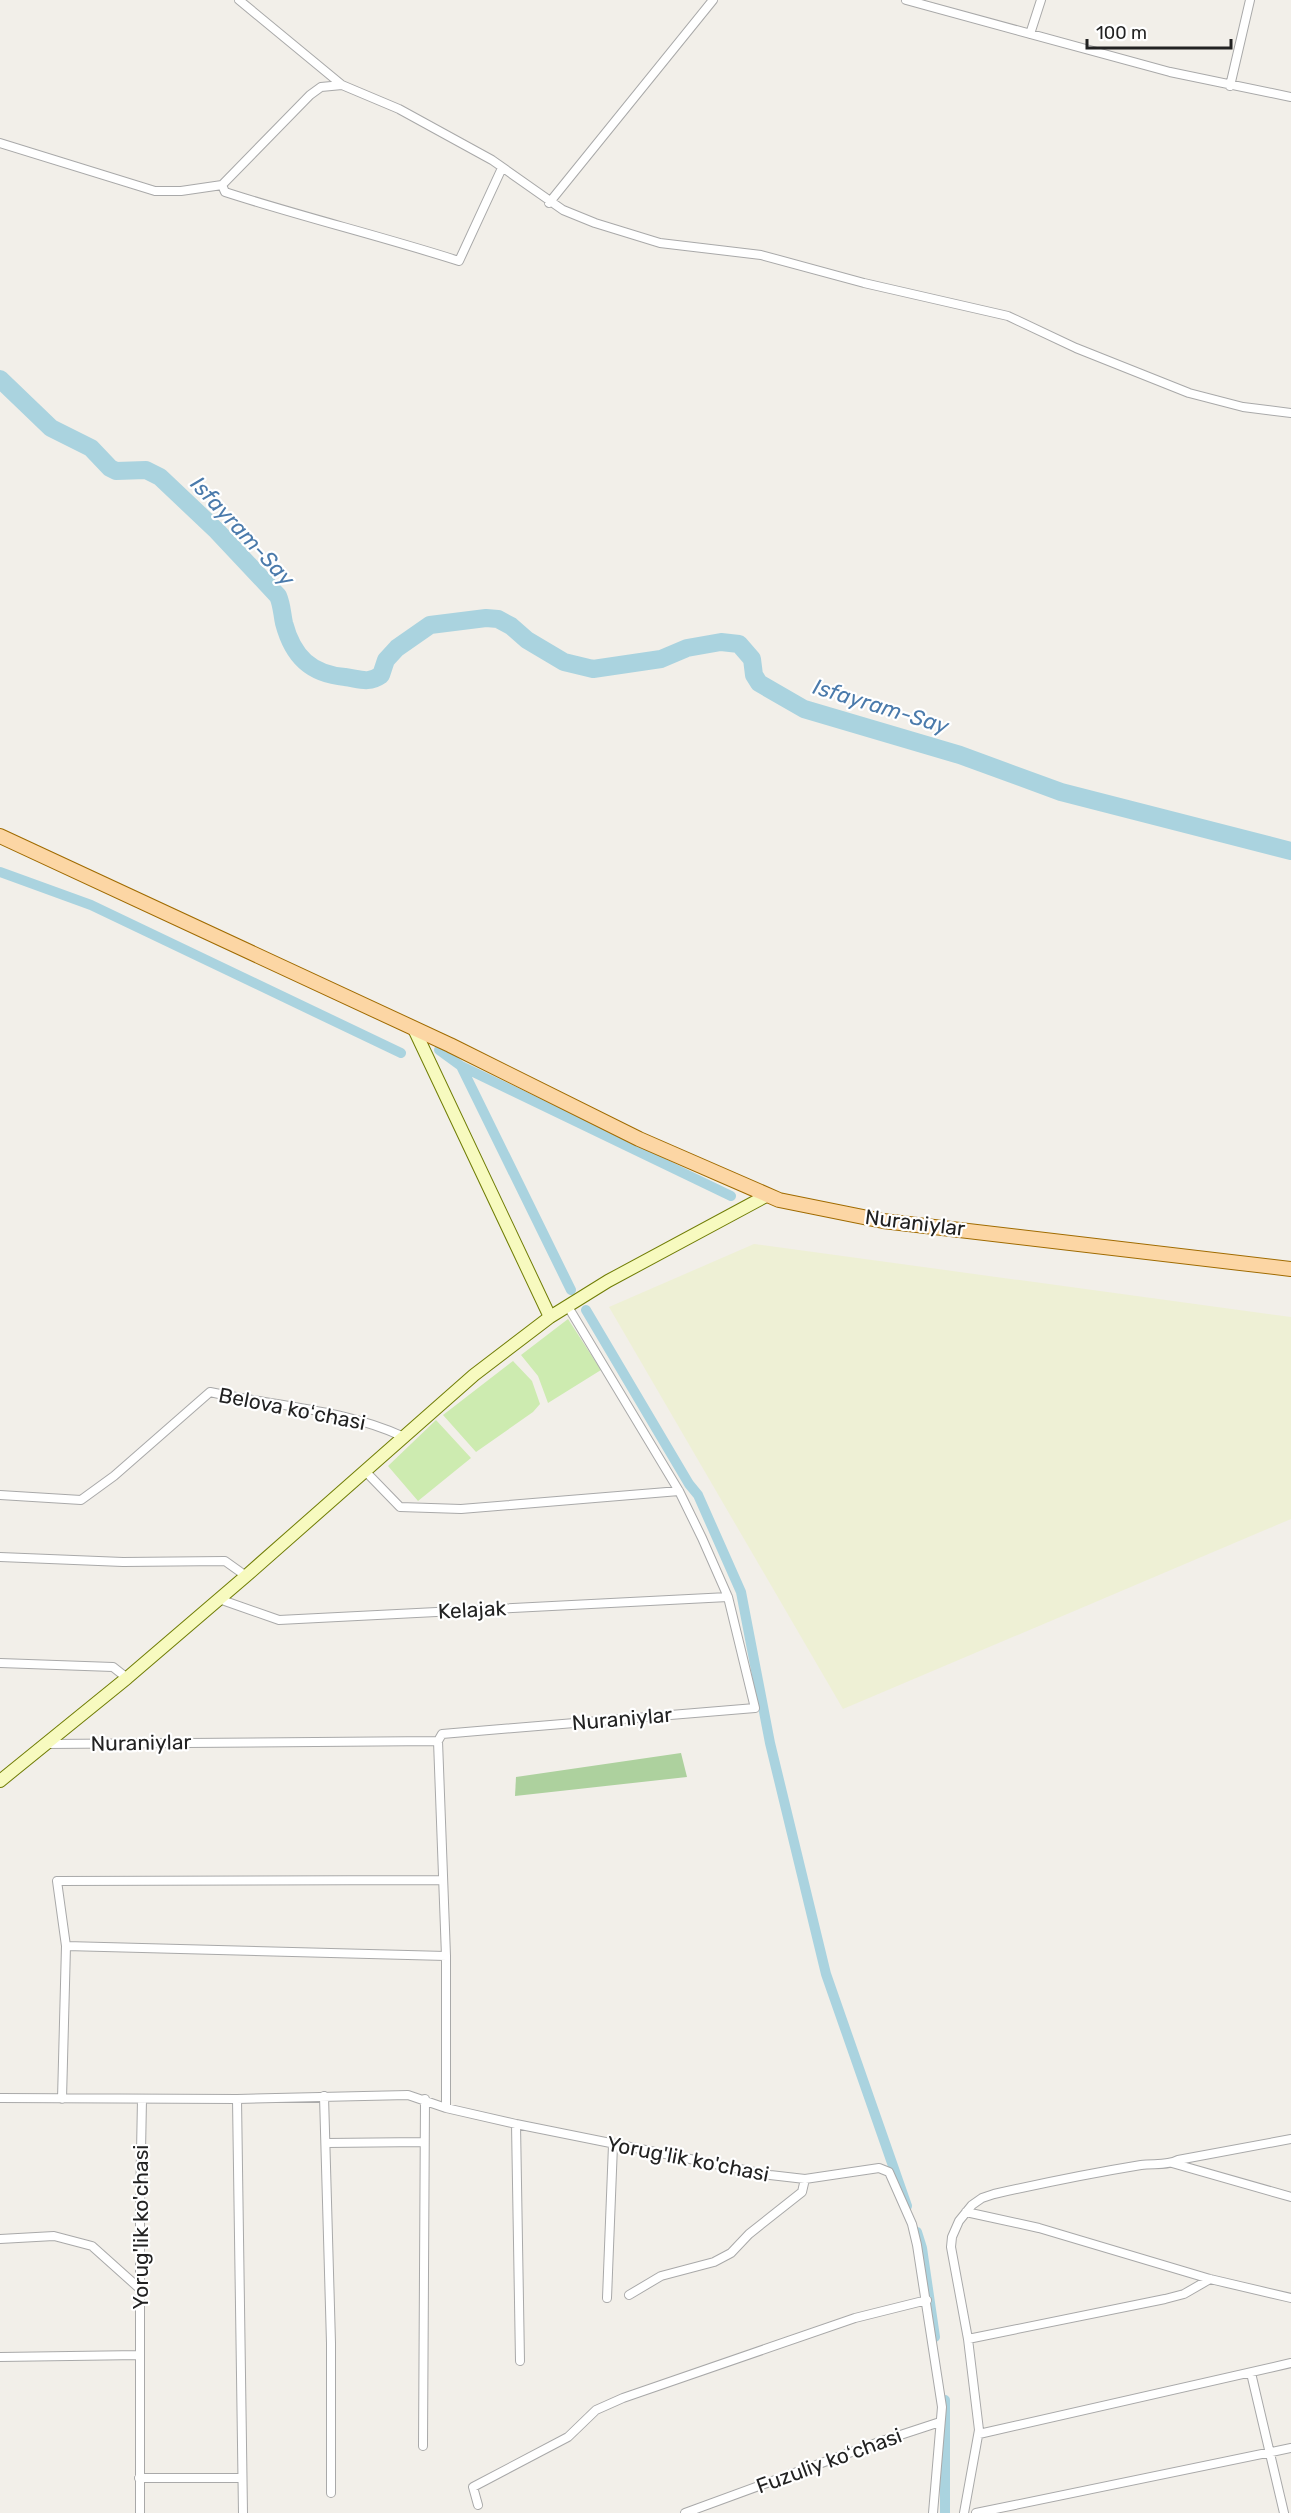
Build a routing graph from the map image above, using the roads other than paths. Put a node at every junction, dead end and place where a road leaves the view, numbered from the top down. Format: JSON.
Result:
{"nodes":[{"id":1,"x":239,"y":0,"type":"edge"},
{"id":2,"x":713,"y":0,"type":"edge"},
{"id":3,"x":906,"y":0,"type":"edge"},
{"id":4,"x":1041,"y":0,"type":"edge"},
{"id":5,"x":1250,"y":0,"type":"edge"},
{"id":6,"x":1030,"y":34,"type":"junction"},
{"id":7,"x":342,"y":85,"type":"junction"},
{"id":8,"x":1230,"y":86,"type":"junction"},
{"id":9,"x":1291,"y":97,"type":"edge"},
{"id":10,"x":0,"y":143,"type":"edge"},
{"id":11,"x":502,"y":168,"type":"junction"},
{"id":12,"x":222,"y":185,"type":"junction"},
{"id":13,"x":549,"y":202,"type":"junction"},
{"id":14,"x":1291,"y":413,"type":"edge"},
{"id":15,"x":0,"y":836,"type":"edge"},
{"id":16,"x":414,"y":1029,"type":"junction"},
{"id":17,"x":766,"y":1196,"type":"junction"},
{"id":18,"x":1291,"y":1269,"type":"edge"},
{"id":19,"x":567,"y":1305,"type":"junction"},
{"id":20,"x":550,"y":1317,"type":"junction"},
{"id":21,"x":404,"y":1437,"type":"junction"},
{"id":22,"x":366,"y":1472,"type":"junction"},
{"id":23,"x":679,"y":1491,"type":"junction"},
{"id":24,"x":0,"y":1495,"type":"edge"},
{"id":25,"x":0,"y":1557,"type":"edge"},
{"id":26,"x":246,"y":1576,"type":"junction"},
{"id":27,"x":728,"y":1597,"type":"junction"},
{"id":28,"x":219,"y":1599,"type":"junction"},
{"id":29,"x":0,"y":1663,"type":"edge"},
{"id":30,"x":127,"y":1678,"type":"junction"},
{"id":31,"x":438,"y":1741,"type":"junction"},
{"id":32,"x":46,"y":1744,"type":"junction"},
{"id":33,"x":0,"y":1781,"type":"edge"},
{"id":34,"x":443,"y":1880,"type":"junction"},
{"id":35,"x":66,"y":1946,"type":"junction"},
{"id":36,"x":446,"y":1956,"type":"junction"},
{"id":37,"x":324,"y":2096,"type":"junction"},
{"id":38,"x":0,"y":2098,"type":"edge"},
{"id":39,"x":62,"y":2099,"type":"junction"},
{"id":40,"x":142,"y":2099,"type":"junction"},
{"id":41,"x":237,"y":2099,"type":"junction"},
{"id":42,"x":424,"y":2099,"type":"junction"},
{"id":43,"x":446,"y":2108,"type":"junction"},
{"id":44,"x":516,"y":2124,"type":"junction"},
{"id":45,"x":1291,"y":2139,"type":"edge"},
{"id":46,"x":424,"y":2142,"type":"junction"},
{"id":47,"x":326,"y":2143,"type":"junction"},
{"id":48,"x":613,"y":2145,"type":"junction"},
{"id":49,"x":1172,"y":2163,"type":"junction"},
{"id":50,"x":805,"y":2179,"type":"junction"},
{"id":51,"x":1291,"y":2197,"type":"edge"},
{"id":52,"x":966,"y":2212,"type":"junction"},
{"id":53,"x":0,"y":2239,"type":"edge"},
{"id":54,"x":1210,"y":2279,"type":"junction"},
{"id":55,"x":140,"y":2289,"type":"junction"},
{"id":56,"x":629,"y":2295,"type":"dead end"},
{"id":57,"x":607,"y":2298,"type":"dead end"},
{"id":58,"x":1291,"y":2298,"type":"edge"},
{"id":59,"x":927,"y":2300,"type":"junction"},
{"id":60,"x":969,"y":2339,"type":"junction"},
{"id":61,"x":140,"y":2355,"type":"junction"},
{"id":62,"x":0,"y":2357,"type":"edge"},
{"id":63,"x":520,"y":2361,"type":"dead end"},
{"id":64,"x":1291,"y":2363,"type":"edge"},
{"id":65,"x":1251,"y":2373,"type":"junction"},
{"id":66,"x":940,"y":2422,"type":"junction"},
{"id":67,"x":979,"y":2434,"type":"junction"},
{"id":68,"x":423,"y":2446,"type":"dead end"},
{"id":69,"x":1291,"y":2448,"type":"edge"},
{"id":70,"x":1270,"y":2453,"type":"junction"},
{"id":71,"x":140,"y":2478,"type":"junction"},
{"id":72,"x":242,"y":2478,"type":"junction"},
{"id":73,"x":331,"y":2493,"type":"dead end"},
{"id":74,"x":478,"y":2505,"type":"dead end"},
{"id":75,"x":141,"y":2513,"type":"edge"},
{"id":76,"x":243,"y":2513,"type":"edge"},
{"id":77,"x":685,"y":2513,"type":"edge"},
{"id":78,"x":933,"y":2513,"type":"edge"},
{"id":79,"x":964,"y":2513,"type":"edge"},
{"id":80,"x":976,"y":2513,"type":"edge"},
{"id":81,"x":1284,"y":2513,"type":"edge"}],
"edges":[{"from":1,"to":7,"type":"street"},
{"from":2,"to":13,"type":"street"},
{"from":3,"to":6,"type":"street"},
{"from":4,"to":6,"type":"street"},
{"from":5,"to":8,"type":"street"},
{"from":6,"to":8,"type":"street"},
{"from":7,"to":11,"type":"street"},
{"from":7,"to":12,"type":"street"},
{"from":8,"to":9,"type":"street"},
{"from":10,"to":12,"type":"street"},
{"from":11,"to":12,"type":"street"},
{"from":11,"to":13,"type":"street"},
{"from":13,"to":14,"type":"street"},
{"from":15,"to":16,"type":"main road"},
{"from":16,"to":17,"type":"main road"},
{"from":16,"to":20,"type":"main road"},
{"from":17,"to":18,"type":"main road","name":"Nuraniylar"},
{"from":17,"to":19,"type":"main road","name":"Nuraniylar"},
{"from":19,"to":20,"type":"main road","name":"Nuraniylar"},
{"from":19,"to":23,"type":"street","name":"Nuraniylar"},
{"from":20,"to":21,"type":"main road","name":"Nuraniylar"},
{"from":21,"to":22,"type":"main road","name":"Nuraniylar"},
{"from":21,"to":24,"type":"street","name":"Belova koʻchasi"},
{"from":22,"to":23,"type":"street"},
{"from":22,"to":26,"type":"main road","name":"Nuraniylar"},
{"from":23,"to":27,"type":"street","name":"Nuraniylar"},
{"from":25,"to":26,"type":"street"},
{"from":26,"to":28,"type":"main road","name":"Nuraniylar"},
{"from":27,"to":28,"type":"street","name":"Kelajak"},
{"from":27,"to":31,"type":"street","name":"Nuraniylar"},
{"from":28,"to":30,"type":"main road","name":"Nuraniylar"},
{"from":29,"to":30,"type":"street"},
{"from":30,"to":32,"type":"main road","name":"Nuraniylar"},
{"from":31,"to":32,"type":"street","name":"Nuraniylar"},
{"from":31,"to":34,"type":"street"},
{"from":32,"to":33,"type":"main road","name":"Nuraniylar"},
{"from":34,"to":35,"type":"street"},
{"from":34,"to":36,"type":"street"},
{"from":35,"to":36,"type":"street"},
{"from":35,"to":39,"type":"street"},
{"from":36,"to":43,"type":"street"},
{"from":37,"to":41,"type":"street","name":"Yorug'lik ko'chasi"},
{"from":37,"to":42,"type":"street","name":"Yorug'lik ko'chasi"},
{"from":37,"to":47,"type":"street"},
{"from":38,"to":39,"type":"street","name":"Yorug'lik ko'chasi"},
{"from":39,"to":40,"type":"street","name":"Yorug'lik ko'chasi"},
{"from":40,"to":41,"type":"street","name":"Yorug'lik ko'chasi"},
{"from":40,"to":55,"type":"street","name":"Yorug'lik ko'chasi"},
{"from":41,"to":72,"type":"street"},
{"from":42,"to":43,"type":"street","name":"Yorug'lik ko'chasi"},
{"from":42,"to":46,"type":"street"},
{"from":43,"to":44,"type":"street","name":"Yorug'lik ko'chasi"},
{"from":44,"to":48,"type":"street","name":"Yorug'lik ko'chasi"},
{"from":44,"to":63,"type":"street"},
{"from":45,"to":49,"type":"street"},
{"from":46,"to":47,"type":"street"},
{"from":46,"to":68,"type":"street"},
{"from":47,"to":73,"type":"street"},
{"from":48,"to":50,"type":"street","name":"Yorug'lik ko'chasi"},
{"from":48,"to":57,"type":"street"},
{"from":49,"to":51,"type":"street"},
{"from":49,"to":52,"type":"street"},
{"from":50,"to":56,"type":"street"},
{"from":50,"to":59,"type":"street","name":"Yorug'lik ko'chasi"},
{"from":52,"to":54,"type":"street"},
{"from":52,"to":60,"type":"street"},
{"from":53,"to":55,"type":"street"},
{"from":54,"to":58,"type":"street"},
{"from":54,"to":60,"type":"street"},
{"from":55,"to":61,"type":"street","name":"Yorug'lik ko'chasi"},
{"from":59,"to":66,"type":"street","name":"Yorug'lik ko'chasi"},
{"from":59,"to":74,"type":"street"},
{"from":60,"to":67,"type":"street"},
{"from":61,"to":62,"type":"street"},
{"from":61,"to":71,"type":"street","name":"Yorug'lik ko'chasi"},
{"from":64,"to":65,"type":"street"},
{"from":65,"to":67,"type":"street"},
{"from":65,"to":70,"type":"street"},
{"from":66,"to":77,"type":"street","name":"Fuzuliy koʻchasi"},
{"from":66,"to":78,"type":"street","name":"Yorug'lik ko'chasi"},
{"from":67,"to":79,"type":"street"},
{"from":69,"to":70,"type":"street"},
{"from":70,"to":80,"type":"street"},
{"from":70,"to":81,"type":"street"},
{"from":71,"to":72,"type":"street"},
{"from":71,"to":75,"type":"street","name":"Yorug'lik ko'chasi"},
{"from":72,"to":76,"type":"street"}]}
